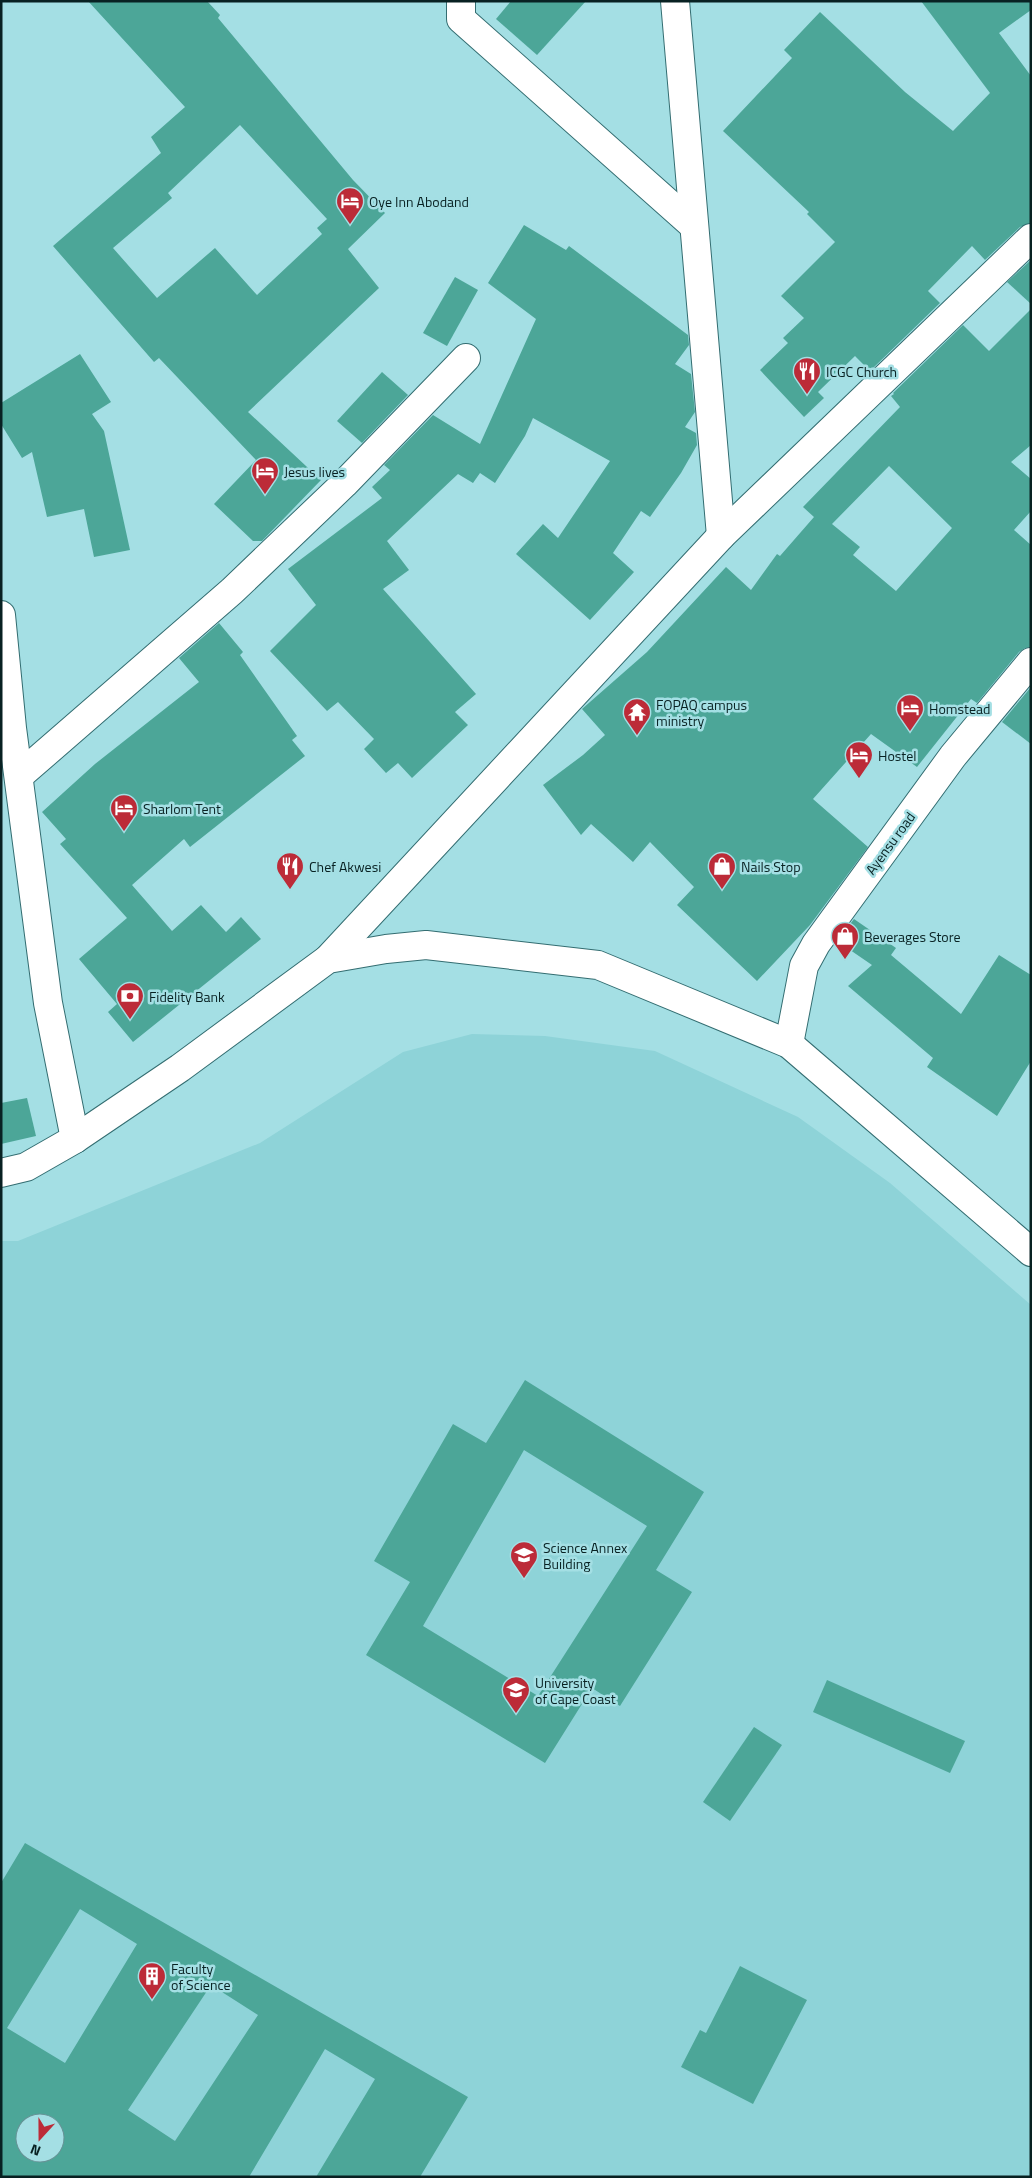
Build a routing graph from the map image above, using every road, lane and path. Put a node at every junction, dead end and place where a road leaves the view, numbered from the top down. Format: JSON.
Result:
{"nodes":[{"id":1,"x":461,"y":1,"type":"edge"},
{"id":2,"x":675,"y":1,"type":"edge"},
{"id":3,"x":694,"y":226,"type":"junction"},
{"id":4,"x":1031,"y":238,"type":"edge"},
{"id":5,"x":466,"y":358,"type":"dead end"},
{"id":6,"x":720,"y":536,"type":"junction"},
{"id":7,"x":1,"y":615,"type":"edge"},
{"id":8,"x":1031,"y":662,"type":"edge"},
{"id":9,"x":19,"y":776,"type":"junction"},
{"id":10,"x":328,"y":959,"type":"junction"},
{"id":11,"x":789,"y":1044,"type":"junction"},
{"id":12,"x":75,"y":1139,"type":"junction"},
{"id":13,"x":1,"y":1173,"type":"edge"},
{"id":14,"x":1031,"y":1252,"type":"edge"}],
"edges":[{"from":1,"to":3,"type":"street"},
{"from":2,"to":3,"type":"street"},
{"from":3,"to":6,"type":"street"},
{"from":4,"to":6,"type":"street"},
{"from":5,"to":9,"type":"street"},
{"from":6,"to":10,"type":"street"},
{"from":7,"to":9,"type":"street"},
{"from":8,"to":11,"type":"street","name":"Ayensu road"},
{"from":9,"to":12,"type":"street"},
{"from":10,"to":11,"type":"street"},
{"from":10,"to":12,"type":"street"},
{"from":11,"to":14,"type":"street"},
{"from":12,"to":13,"type":"street"}]}
